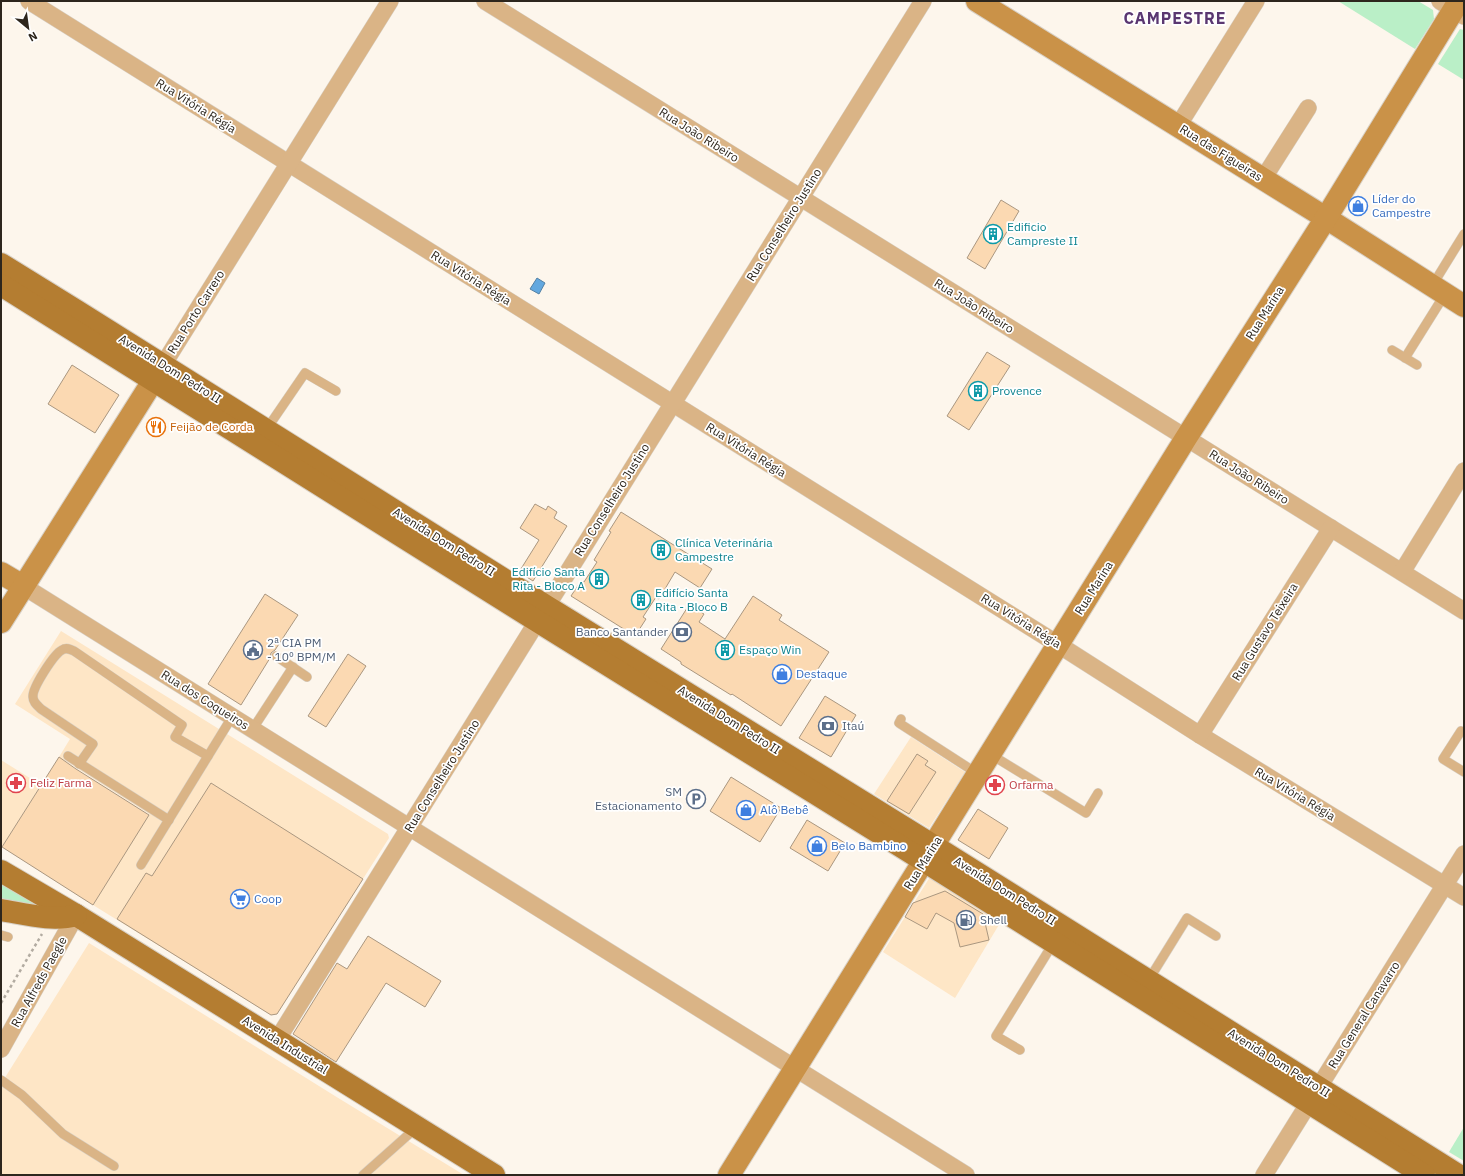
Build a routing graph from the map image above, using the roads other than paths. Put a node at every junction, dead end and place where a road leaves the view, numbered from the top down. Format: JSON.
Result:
{"nodes":[{"id":1,"x":29,"y":1,"type":"edge"},
{"id":2,"x":390,"y":1,"type":"edge"},
{"id":3,"x":485,"y":1,"type":"edge"},
{"id":4,"x":923,"y":1,"type":"edge"},
{"id":5,"x":977,"y":1,"type":"edge"},
{"id":6,"x":1256,"y":1,"type":"edge"},
{"id":7,"x":1454,"y":7,"type":"edge"},
{"id":8,"x":1308,"y":108,"type":"dead end"},
{"id":9,"x":1178,"y":126,"type":"junction"},
{"id":10,"x":288,"y":164,"type":"junction"},
{"id":11,"x":1263,"y":178,"type":"junction"},
{"id":12,"x":800,"y":198,"type":"junction"},
{"id":13,"x":1326,"y":218,"type":"junction"},
{"id":14,"x":1464,"y":234,"type":"edge"},
{"id":15,"x":1,"y":256,"type":"edge"},
{"id":16,"x":5,"y":280,"type":"edge"},
{"id":17,"x":1438,"y":290,"type":"junction"},
{"id":18,"x":1464,"y":306,"type":"edge"},
{"id":19,"x":1392,"y":350,"type":"dead end"},
{"id":20,"x":1405,"y":358,"type":"junction"},
{"id":21,"x":1417,"y":365,"type":"dead end"},
{"id":22,"x":158,"y":373,"type":"junction"},
{"id":23,"x":336,"y":391,"type":"dead end"},
{"id":24,"x":672,"y":404,"type":"junction"},
{"id":25,"x":266,"y":430,"type":"junction"},
{"id":26,"x":1186,"y":438,"type":"junction"},
{"id":27,"x":1464,"y":471,"type":"edge"},
{"id":28,"x":1331,"y":528,"type":"junction"},
{"id":29,"x":1402,"y":572,"type":"junction"},
{"id":30,"x":1,"y":573,"type":"edge"},
{"id":31,"x":23,"y":586,"type":"junction"},
{"id":32,"x":1464,"y":611,"type":"edge"},
{"id":33,"x":542,"y":614,"type":"junction"},
{"id":34,"x":1,"y":622,"type":"edge"},
{"id":35,"x":1059,"y":645,"type":"junction"},
{"id":36,"x":276,"y":656,"type":"dead end"},
{"id":37,"x":293,"y":668,"type":"junction"},
{"id":38,"x":307,"y":677,"type":"dead end"},
{"id":39,"x":232,"y":717,"type":"junction"},
{"id":40,"x":901,"y":719,"type":"dead end"},
{"id":41,"x":252,"y":730,"type":"junction"},
{"id":42,"x":1461,"y":731,"type":"dead end"},
{"id":43,"x":1200,"y":735,"type":"junction"},
{"id":44,"x":990,"y":754,"type":"junction"},
{"id":45,"x":68,"y":756,"type":"dead end"},
{"id":46,"x":208,"y":756,"type":"junction"},
{"id":47,"x":79,"y":764,"type":"junction"},
{"id":48,"x":1464,"y":772,"type":"edge"},
{"id":49,"x":978,"y":775,"type":"junction"},
{"id":50,"x":1098,"y":793,"type":"dead end"},
{"id":51,"x":169,"y":820,"type":"junction"},
{"id":52,"x":409,"y":828,"type":"junction"},
{"id":53,"x":929,"y":853,"type":"junction"},
{"id":54,"x":1464,"y":854,"type":"edge"},
{"id":55,"x":141,"y":865,"type":"dead end"},
{"id":56,"x":1,"y":871,"type":"edge"},
{"id":57,"x":1445,"y":885,"type":"junction"},
{"id":58,"x":1464,"y":897,"type":"edge"},
{"id":59,"x":1,"y":910,"type":"edge"},
{"id":60,"x":76,"y":915,"type":"junction"},
{"id":61,"x":1216,"y":936,"type":"dead end"},
{"id":62,"x":1054,"y":942,"type":"junction"},
{"id":63,"x":1148,"y":981,"type":"junction"},
{"id":64,"x":277,"y":1040,"type":"junction"},
{"id":65,"x":1,"y":1049,"type":"edge"},
{"id":66,"x":1020,"y":1050,"type":"dead end"},
{"id":67,"x":795,"y":1068,"type":"junction"},
{"id":68,"x":1,"y":1080,"type":"edge"},
{"id":69,"x":1313,"y":1096,"type":"junction"},
{"id":70,"x":417,"y":1128,"type":"junction"},
{"id":71,"x":114,"y":1166,"type":"dead end"},
{"id":72,"x":363,"y":1175,"type":"edge"},
{"id":73,"x":494,"y":1175,"type":"edge"},
{"id":74,"x":729,"y":1175,"type":"edge"},
{"id":75,"x":966,"y":1175,"type":"edge"},
{"id":76,"x":1264,"y":1175,"type":"edge"},
{"id":77,"x":1424,"y":1175,"type":"edge"},
{"id":78,"x":1458,"y":1175,"type":"edge"}],
"edges":[{"from":1,"to":10,"type":"street","name":"Rua Vitória Régia"},
{"from":2,"to":10,"type":"street","name":"Rua Porto Carrero"},
{"from":3,"to":12,"type":"street","name":"Rua João Ribeiro"},
{"from":4,"to":12,"type":"street","name":"Rua Conselheiro Justino"},
{"from":5,"to":9,"type":"street","name":"Rua das Figueiras"},
{"from":6,"to":9,"type":"street"},
{"from":7,"to":13,"type":"street","name":"Rua Marina"},
{"from":8,"to":11,"type":"street"},
{"from":9,"to":11,"type":"street","name":"Rua das Figueiras"},
{"from":10,"to":22,"type":"street","name":"Rua Porto Carrero"},
{"from":10,"to":24,"type":"street","name":"Rua Vitória Régia"},
{"from":11,"to":13,"type":"street","name":"Rua das Figueiras"},
{"from":12,"to":24,"type":"street","name":"Rua Conselheiro Justino"},
{"from":12,"to":26,"type":"street","name":"Rua João Ribeiro"},
{"from":13,"to":17,"type":"street","name":"Rua das Figueiras"},
{"from":13,"to":26,"type":"street","name":"Rua Marina"},
{"from":14,"to":17,"type":"lane"},
{"from":15,"to":16,"type":"main road","name":"Avenida Dom Pedro II"},
{"from":16,"to":22,"type":"main road","name":"Avenida Dom Pedro II"},
{"from":17,"to":18,"type":"street","name":"Rua das Figueiras"},
{"from":17,"to":20,"type":"lane"},
{"from":19,"to":20,"type":"lane"},
{"from":20,"to":21,"type":"lane"},
{"from":22,"to":25,"type":"main road","name":"Avenida Dom Pedro II"},
{"from":22,"to":31,"type":"street","name":"Rua Porto Carrero"},
{"from":22,"to":33,"type":"main road","name":"Avenida Dom Pedro II"},
{"from":23,"to":25,"type":"lane"},
{"from":24,"to":33,"type":"street","name":"Rua Conselheiro Justino"},
{"from":24,"to":35,"type":"street","name":"Rua Vitória Régia"},
{"from":25,"to":33,"type":"main road","name":"Avenida Dom Pedro II"},
{"from":26,"to":28,"type":"street","name":"Rua João Ribeiro"},
{"from":26,"to":35,"type":"street","name":"Rua Marina"},
{"from":27,"to":29,"type":"street"},
{"from":28,"to":29,"type":"street","name":"Rua João Ribeiro"},
{"from":28,"to":43,"type":"street","name":"Rua Gustavo Teixeira"},
{"from":29,"to":32,"type":"street","name":"Rua João Ribeiro"},
{"from":30,"to":31,"type":"street","name":"Rua dos Coqueiros"},
{"from":31,"to":34,"type":"street","name":"Rua Porto Carrero"},
{"from":31,"to":39,"type":"street","name":"Rua dos Coqueiros"},
{"from":33,"to":52,"type":"street","name":"Rua Conselheiro Justino"},
{"from":33,"to":53,"type":"main road","name":"Avenida Dom Pedro II"},
{"from":35,"to":43,"type":"street","name":"Rua Vitória Régia"},
{"from":35,"to":44,"type":"street","name":"Rua Marina"},
{"from":36,"to":37,"type":"lane"},
{"from":37,"to":38,"type":"lane"},
{"from":37,"to":41,"type":"lane"},
{"from":39,"to":41,"type":"street","name":"Rua dos Coqueiros"},
{"from":39,"to":46,"type":"lane"},
{"from":40,"to":49,"type":"lane"},
{"from":41,"to":52,"type":"street","name":"Rua dos Coqueiros"},
{"from":42,"to":48,"type":"lane"},
{"from":43,"to":57,"type":"street","name":"Rua Vitória Régia"},
{"from":44,"to":49,"type":"street","name":"Rua Marina"},
{"from":44,"to":50,"type":"lane"},
{"from":45,"to":47,"type":"lane"},
{"from":46,"to":47,"type":"lane"},
{"from":46,"to":51,"type":"lane"},
{"from":47,"to":51,"type":"lane"},
{"from":49,"to":53,"type":"street","name":"Rua Marina"},
{"from":51,"to":55,"type":"lane"},
{"from":52,"to":64,"type":"street","name":"Rua Conselheiro Justino"},
{"from":52,"to":67,"type":"street","name":"Rua dos Coqueiros"},
{"from":53,"to":62,"type":"main road","name":"Avenida Dom Pedro II"},
{"from":53,"to":63,"type":"main road","name":"Avenida Dom Pedro II"},
{"from":53,"to":67,"type":"street","name":"Rua Marina"},
{"from":54,"to":57,"type":"street","name":"Rua General Canavarro"},
{"from":56,"to":60,"type":"main road","name":"Avenida Industrial"},
{"from":57,"to":58,"type":"street","name":"Rua Vitória Régia"},
{"from":57,"to":69,"type":"street","name":"Rua General Canavarro"},
{"from":59,"to":60,"type":"main road"},
{"from":60,"to":64,"type":"main road","name":"Avenida Industrial"},
{"from":60,"to":65,"type":"street","name":"Rua Alfreds Paegle"},
{"from":61,"to":63,"type":"lane"},
{"from":62,"to":66,"type":"lane"},
{"from":62,"to":69,"type":"main road","name":"Avenida Dom Pedro II"},
{"from":63,"to":69,"type":"main road","name":"Avenida Dom Pedro II"},
{"from":64,"to":70,"type":"main road","name":"Avenida Industrial"},
{"from":67,"to":74,"type":"street","name":"Rua Marina"},
{"from":67,"to":75,"type":"street","name":"Rua dos Coqueiros"},
{"from":68,"to":71,"type":"lane"},
{"from":69,"to":76,"type":"street","name":"Rua General Canavarro"},
{"from":69,"to":77,"type":"main road","name":"Avenida Dom Pedro II"},
{"from":69,"to":78,"type":"main road","name":"Avenida Dom Pedro II"},
{"from":70,"to":72,"type":"lane"},
{"from":70,"to":73,"type":"main road","name":"Avenida Industrial"}]}
